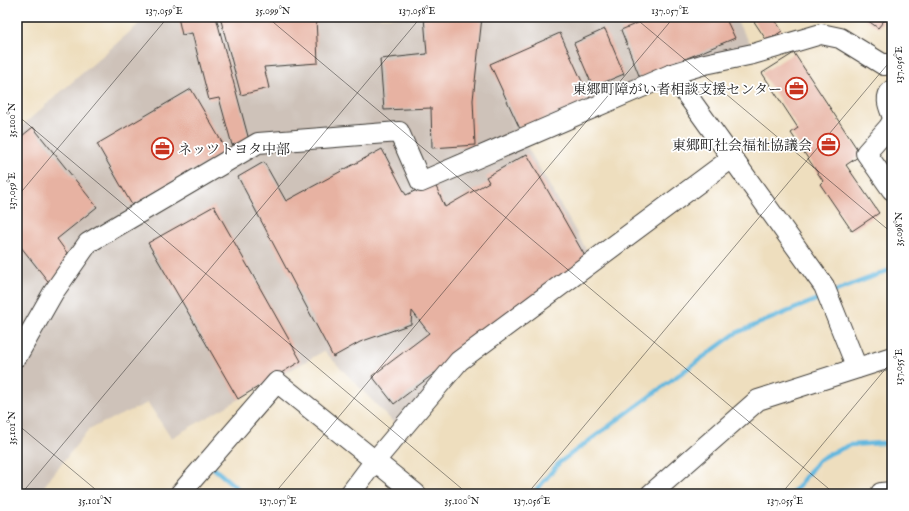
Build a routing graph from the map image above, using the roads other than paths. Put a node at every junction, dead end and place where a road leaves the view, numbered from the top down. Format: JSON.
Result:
{"nodes":[{"id":1,"x":892,"y":63,"type":"edge"},
{"id":2,"x":672,"y":74,"type":"junction"},
{"id":3,"x":892,"y":90,"type":"edge"},
{"id":4,"x":892,"y":115,"type":"edge"},
{"id":5,"x":892,"y":122,"type":"edge"},
{"id":6,"x":732,"y":158,"type":"junction"},
{"id":7,"x":892,"y":190,"type":"edge"},
{"id":8,"x":17,"y":356,"type":"edge"},
{"id":9,"x":892,"y":357,"type":"edge"},
{"id":10,"x":857,"y":368,"type":"junction"},
{"id":11,"x":374,"y":462,"type":"junction"},
{"id":12,"x":180,"y":494,"type":"edge"},
{"id":13,"x":350,"y":494,"type":"edge"},
{"id":14,"x":416,"y":494,"type":"edge"},
{"id":15,"x":651,"y":494,"type":"edge"}],
"edges":[{"from":1,"to":2,"type":"street"},
{"from":2,"to":6,"type":"street"},
{"from":2,"to":8,"type":"street"},
{"from":3,"to":4,"type":"street"},
{"from":5,"to":7,"type":"street"},
{"from":6,"to":10,"type":"street"},
{"from":6,"to":11,"type":"street"},
{"from":9,"to":10,"type":"street"},
{"from":10,"to":15,"type":"street"},
{"from":11,"to":12,"type":"street"},
{"from":11,"to":13,"type":"street"},
{"from":11,"to":14,"type":"street"}]}
